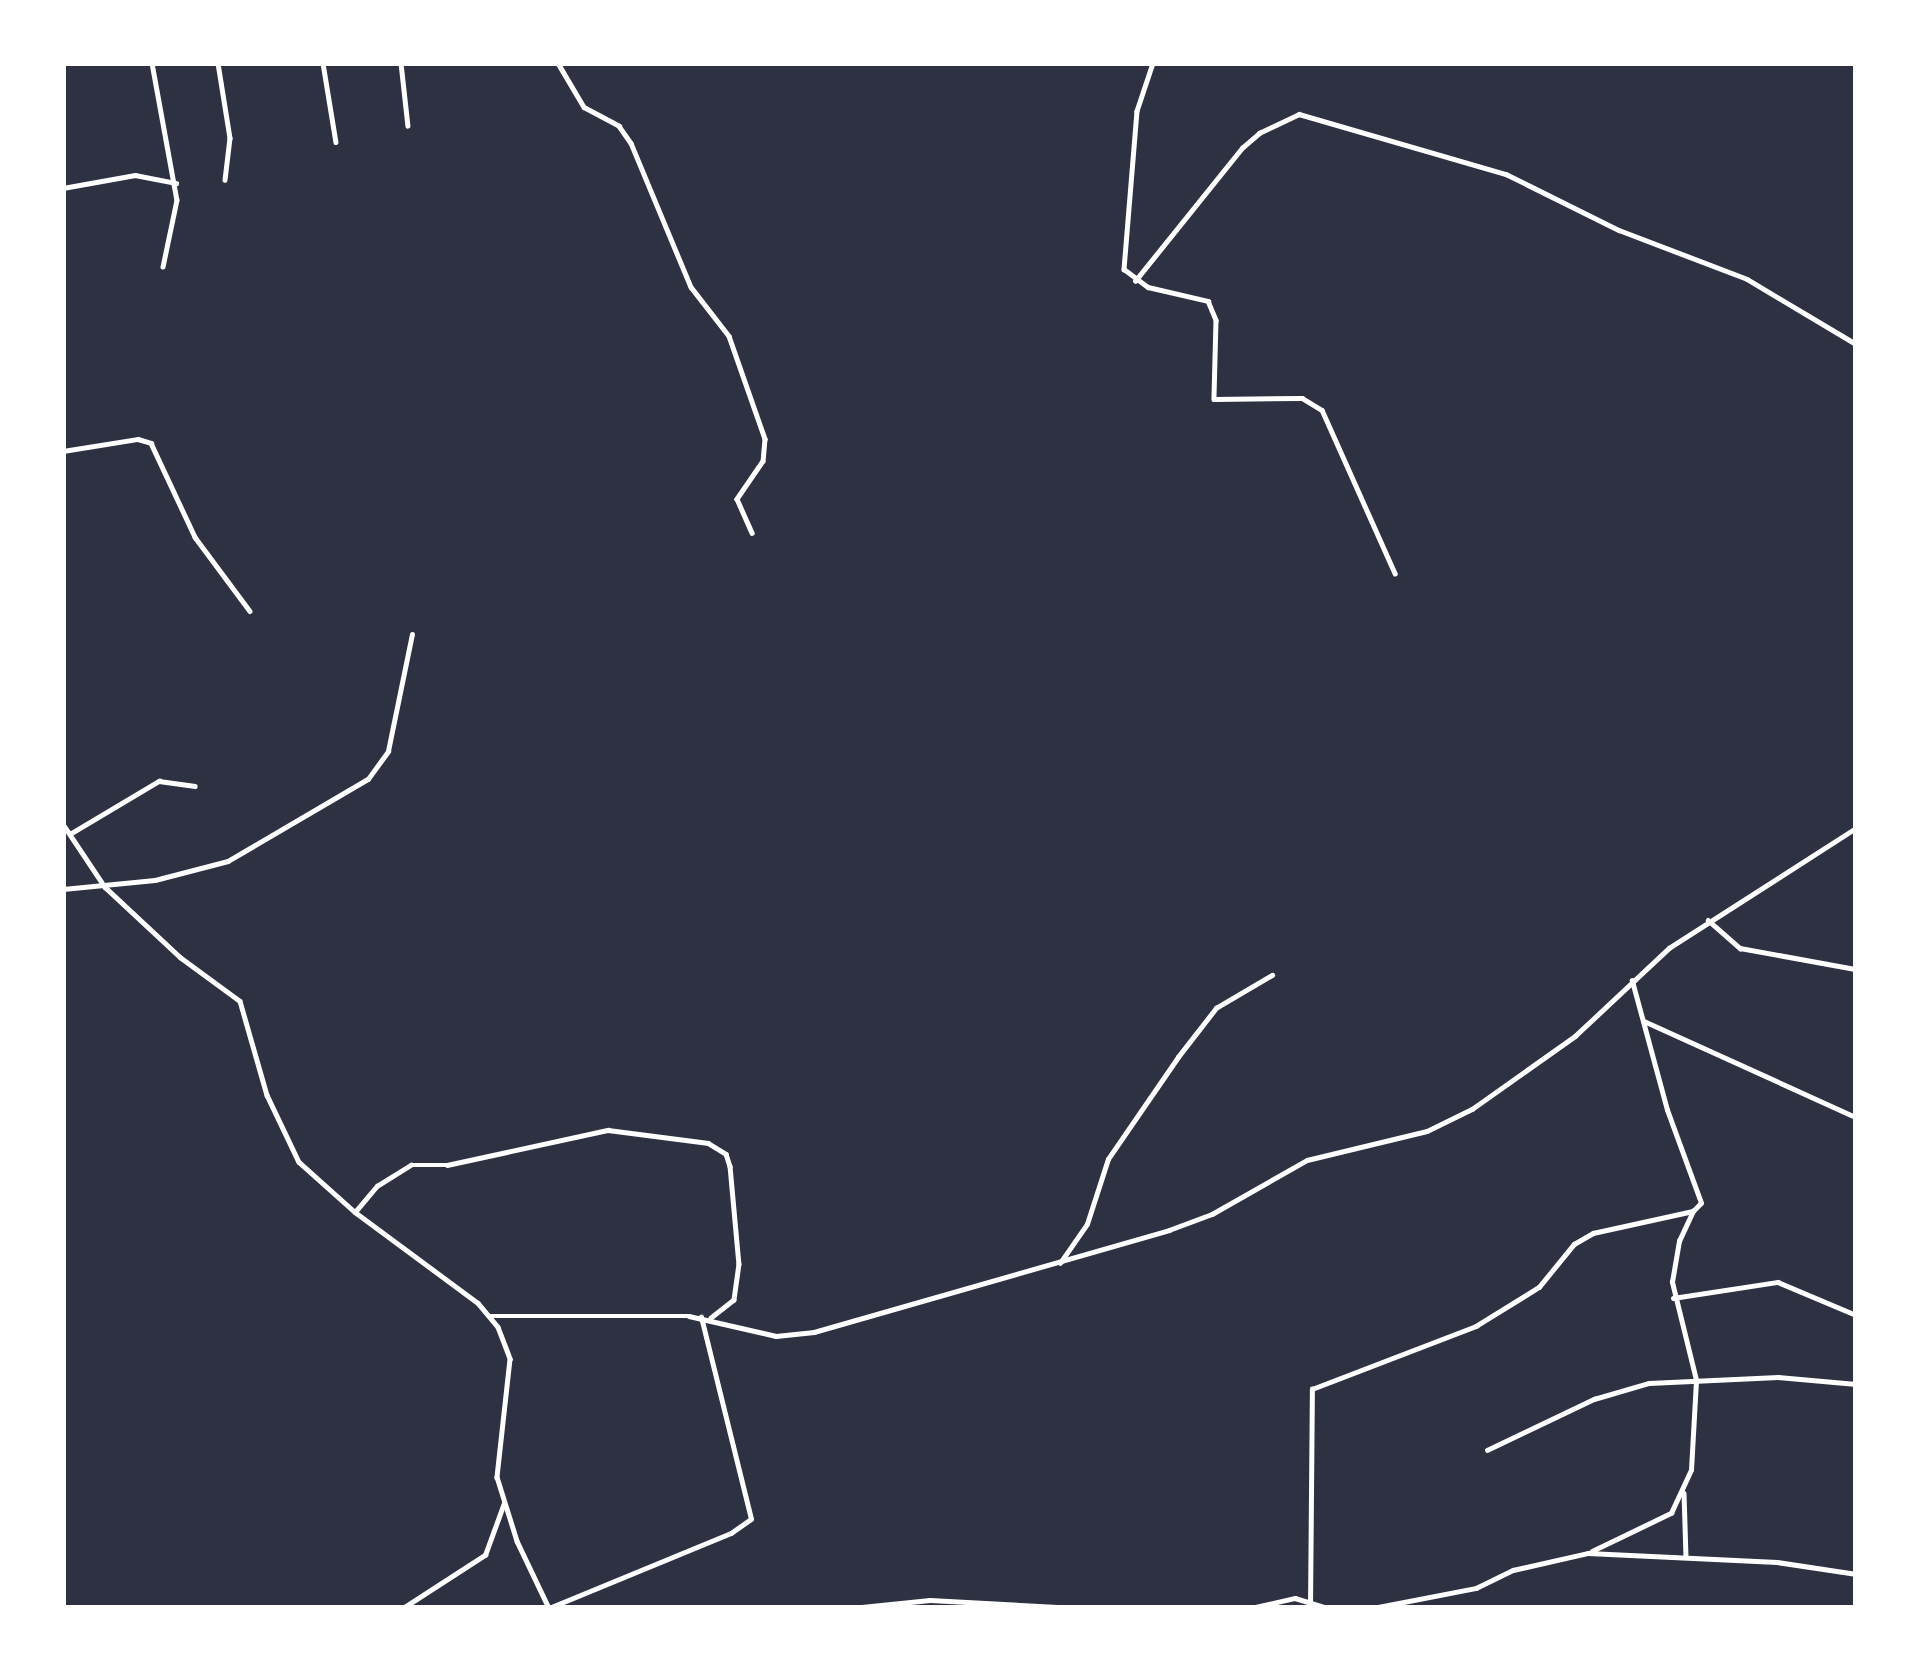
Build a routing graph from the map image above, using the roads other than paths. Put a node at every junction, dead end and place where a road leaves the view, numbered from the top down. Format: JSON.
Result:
{"nodes":[{"id":1,"x":152,"y":63,"type":"edge"},
{"id":2,"x":218,"y":63,"type":"edge"},
{"id":3,"x":323,"y":63,"type":"edge"},
{"id":4,"x":401,"y":63,"type":"edge"},
{"id":5,"x":558,"y":63,"type":"edge"},
{"id":6,"x":1153,"y":63,"type":"edge"},
{"id":7,"x":408,"y":126,"type":"dead end"},
{"id":8,"x":336,"y":142,"type":"dead end"},
{"id":9,"x":225,"y":180,"type":"dead end"},
{"id":10,"x":176,"y":183,"type":"junction"},
{"id":11,"x":63,"y":188,"type":"edge"},
{"id":12,"x":163,"y":267,"type":"dead end"},
{"id":13,"x":1135,"y":281,"type":"junction"},
{"id":14,"x":1856,"y":344,"type":"edge"},
{"id":15,"x":63,"y":451,"type":"edge"},
{"id":16,"x":752,"y":533,"type":"dead end"},
{"id":17,"x":1395,"y":573,"type":"dead end"},
{"id":18,"x":250,"y":611,"type":"dead end"},
{"id":19,"x":412,"y":634,"type":"dead end"},
{"id":20,"x":195,"y":786,"type":"dead end"},
{"id":21,"x":63,"y":824,"type":"edge"},
{"id":22,"x":1856,"y":828,"type":"edge"},
{"id":23,"x":70,"y":834,"type":"junction"},
{"id":24,"x":105,"y":887,"type":"junction"},
{"id":25,"x":63,"y":889,"type":"edge"},
{"id":26,"x":1708,"y":920,"type":"junction"},
{"id":27,"x":1856,"y":969,"type":"edge"},
{"id":28,"x":1272,"y":975,"type":"dead end"},
{"id":29,"x":1631,"y":979,"type":"junction"},
{"id":30,"x":1644,"y":1021,"type":"junction"},
{"id":31,"x":1856,"y":1117,"type":"edge"},
{"id":32,"x":1693,"y":1210,"type":"junction"},
{"id":33,"x":355,"y":1212,"type":"junction"},
{"id":34,"x":1060,"y":1263,"type":"junction"},
{"id":35,"x":1673,"y":1298,"type":"junction"},
{"id":36,"x":1856,"y":1315,"type":"edge"},
{"id":37,"x":489,"y":1316,"type":"junction"},
{"id":38,"x":701,"y":1317,"type":"junction"},
{"id":39,"x":711,"y":1318,"type":"junction"},
{"id":40,"x":1696,"y":1380,"type":"junction"},
{"id":41,"x":1856,"y":1384,"type":"edge"},
{"id":42,"x":1487,"y":1450,"type":"dead end"},
{"id":43,"x":1684,"y":1493,"type":"junction"},
{"id":44,"x":504,"y":1503,"type":"junction"},
{"id":45,"x":1588,"y":1553,"type":"junction"},
{"id":46,"x":1686,"y":1556,"type":"junction"},
{"id":47,"x":1856,"y":1574,"type":"edge"},
{"id":48,"x":1310,"y":1604,"type":"edge"},
{"id":49,"x":403,"y":1608,"type":"edge"},
{"id":50,"x":852,"y":1608,"type":"edge"},
{"id":51,"x":1076,"y":1608,"type":"edge"},
{"id":52,"x":1251,"y":1608,"type":"edge"},
{"id":53,"x":1327,"y":1608,"type":"edge"},
{"id":54,"x":1373,"y":1608,"type":"edge"}],
"edges":[{"from":1,"to":10,"type":"street"},
{"from":2,"to":9,"type":"street"},
{"from":3,"to":8,"type":"street"},
{"from":4,"to":7,"type":"street"},
{"from":5,"to":16,"type":"street"},
{"from":6,"to":13,"type":"street"},
{"from":10,"to":11,"type":"street"},
{"from":10,"to":12,"type":"street"},
{"from":13,"to":14,"type":"street"},
{"from":13,"to":17,"type":"street"},
{"from":15,"to":18,"type":"street"},
{"from":19,"to":24,"type":"street"},
{"from":20,"to":23,"type":"street"},
{"from":21,"to":23,"type":"street"},
{"from":22,"to":26,"type":"street"},
{"from":23,"to":24,"type":"street"},
{"from":24,"to":25,"type":"street"},
{"from":24,"to":33,"type":"street"},
{"from":26,"to":27,"type":"street"},
{"from":26,"to":29,"type":"street"},
{"from":28,"to":34,"type":"street"},
{"from":29,"to":30,"type":"street"},
{"from":29,"to":34,"type":"street"},
{"from":30,"to":31,"type":"street"},
{"from":30,"to":32,"type":"street"},
{"from":32,"to":35,"type":"street"},
{"from":32,"to":48,"type":"street"},
{"from":33,"to":37,"type":"street"},
{"from":33,"to":39,"type":"street"},
{"from":34,"to":39,"type":"street"},
{"from":35,"to":36,"type":"street"},
{"from":35,"to":40,"type":"street"},
{"from":37,"to":38,"type":"street"},
{"from":37,"to":44,"type":"street"},
{"from":38,"to":39,"type":"street"},
{"from":38,"to":44,"type":"street"},
{"from":40,"to":41,"type":"street"},
{"from":40,"to":42,"type":"street"},
{"from":40,"to":43,"type":"street"},
{"from":43,"to":45,"type":"street"},
{"from":43,"to":46,"type":"street"},
{"from":44,"to":49,"type":"street"},
{"from":45,"to":46,"type":"street"},
{"from":45,"to":54,"type":"street"},
{"from":46,"to":47,"type":"street"},
{"from":48,"to":52,"type":"street"},
{"from":48,"to":53,"type":"street"},
{"from":50,"to":51,"type":"street"}]}
